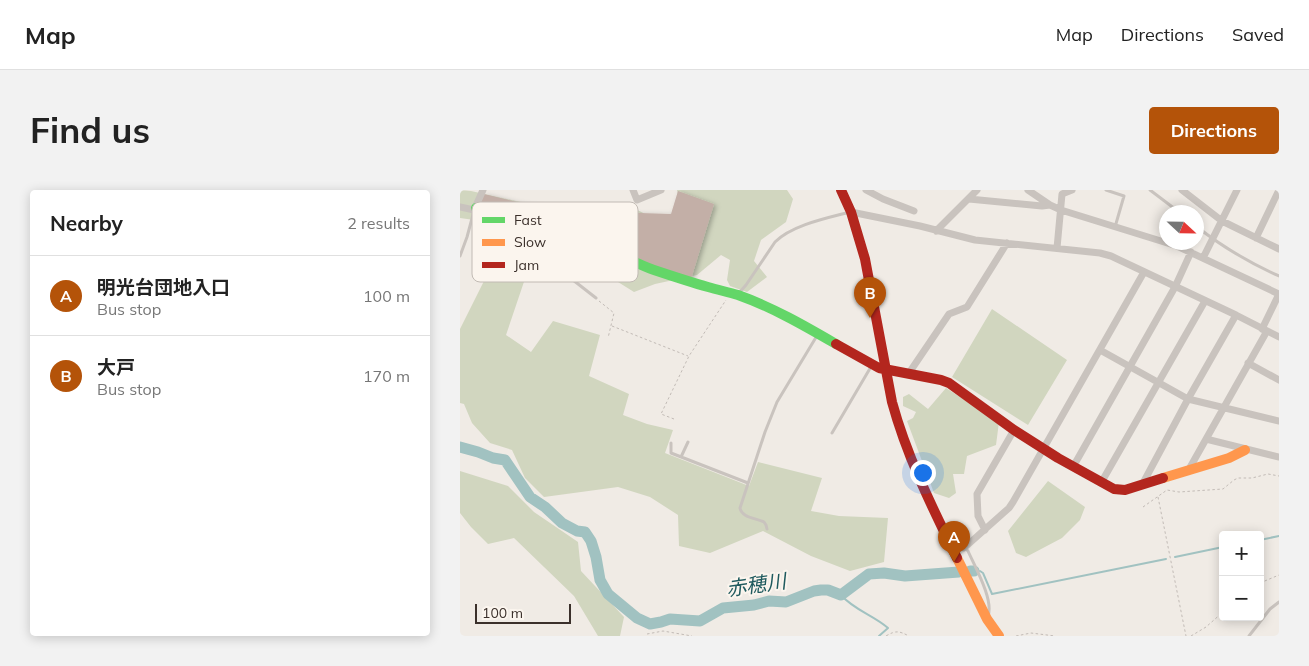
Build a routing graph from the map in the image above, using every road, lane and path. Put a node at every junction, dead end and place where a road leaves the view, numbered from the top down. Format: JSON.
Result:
{"nodes":[{"id":1,"x":483,"y":190,"type":"edge"},
{"id":2,"x":633,"y":190,"type":"edge"},
{"id":3,"x":661,"y":190,"type":"edge"},
{"id":4,"x":841,"y":190,"type":"edge"},
{"id":5,"x":866,"y":190,"type":"edge"},
{"id":6,"x":977,"y":190,"type":"edge"},
{"id":7,"x":1028,"y":190,"type":"edge"},
{"id":8,"x":1072,"y":190,"type":"edge"},
{"id":9,"x":1106,"y":190,"type":"edge"},
{"id":10,"x":1150,"y":190,"type":"edge"},
{"id":11,"x":1182,"y":190,"type":"edge"},
{"id":12,"x":1196,"y":190,"type":"edge"},
{"id":13,"x":1237,"y":190,"type":"edge"},
{"id":14,"x":1279,"y":190,"type":"edge"},
{"id":15,"x":1060,"y":192,"type":"edge"},
{"id":16,"x":1192,"y":198,"type":"junction"},
{"id":17,"x":968,"y":199,"type":"junction"},
{"id":18,"x":478,"y":202,"type":"edge"},
{"id":19,"x":1050,"y":205,"type":"junction"},
{"id":20,"x":1170,"y":205,"type":"edge"},
{"id":21,"x":1061,"y":210,"type":"junction"},
{"id":22,"x":914,"y":211,"type":"dead end"},
{"id":23,"x":851,"y":212,"type":"junction"},
{"id":24,"x":472,"y":220,"type":"edge"},
{"id":25,"x":1222,"y":221,"type":"junction"},
{"id":26,"x":1115,"y":226,"type":"junction"},
{"id":27,"x":936,"y":231,"type":"junction"},
{"id":28,"x":1204,"y":232,"type":"edge"},
{"id":29,"x":1256,"y":238,"type":"junction"},
{"id":30,"x":1213,"y":239,"type":"junction"},
{"id":31,"x":1007,"y":243,"type":"junction"},
{"id":32,"x":1056,"y":248,"type":"junction"},
{"id":33,"x":1279,"y":249,"type":"edge"},
{"id":34,"x":1191,"y":252,"type":"junction"},
{"id":35,"x":460,"y":256,"type":"edge"},
{"id":36,"x":1203,"y":258,"type":"junction"},
{"id":37,"x":638,"y":264,"type":"edge"},
{"id":38,"x":1144,"y":272,"type":"junction"},
{"id":39,"x":1279,"y":276,"type":"edge"},
{"id":40,"x":576,"y":282,"type":"edge"},
{"id":41,"x":1175,"y":286,"type":"junction"},
{"id":42,"x":733,"y":294,"type":"junction"},
{"id":43,"x":596,"y":298,"type":"joint"},
{"id":44,"x":1205,"y":301,"type":"junction"},
{"id":45,"x":1236,"y":315,"type":"junction"},
{"id":46,"x":612,"y":326,"type":"junction"},
{"id":47,"x":1264,"y":330,"type":"junction"},
{"id":48,"x":818,"y":334,"type":"junction"},
{"id":49,"x":1279,"y":337,"type":"edge"},
{"id":50,"x":608,"y":338,"type":"dead end"},
{"id":51,"x":1100,"y":350,"type":"junction"},
{"id":52,"x":689,"y":356,"type":"junction"},
{"id":53,"x":1248,"y":364,"type":"junction"},
{"id":54,"x":872,"y":365,"type":"junction"},
{"id":55,"x":1130,"y":367,"type":"junction"},
{"id":56,"x":885,"y":370,"type":"junction"},
{"id":57,"x":909,"y":374,"type":"junction"},
{"id":58,"x":1279,"y":380,"type":"edge"},
{"id":59,"x":1158,"y":384,"type":"junction"},
{"id":60,"x":1188,"y":399,"type":"junction"},
{"id":61,"x":1223,"y":408,"type":"junction"},
{"id":62,"x":1278,"y":419,"type":"edge"},
{"id":63,"x":674,"y":420,"type":"dead end"},
{"id":64,"x":1014,"y":430,"type":"junction"},
{"id":65,"x":832,"y":433,"type":"dead end"},
{"id":66,"x":1206,"y":439,"type":"junction"},
{"id":67,"x":688,"y":442,"type":"dead end"},
{"id":68,"x":672,"y":443,"type":"dead end"},
{"id":69,"x":1044,"y":449,"type":"junction"},
{"id":70,"x":1245,"y":450,"type":"junction"},
{"id":71,"x":681,"y":456,"type":"junction"},
{"id":72,"x":1279,"y":457,"type":"edge"},
{"id":73,"x":1073,"y":467,"type":"junction"},
{"id":74,"x":1188,"y":471,"type":"junction"},
{"id":75,"x":1279,"y":476,"type":"edge"},
{"id":76,"x":1101,"y":483,"type":"junction"},
{"id":77,"x":748,"y":484,"type":"junction"},
{"id":78,"x":1142,"y":485,"type":"junction"},
{"id":79,"x":1158,"y":496,"type":"junction"},
{"id":80,"x":1143,"y":507,"type":"dead end"},
{"id":81,"x":767,"y":530,"type":"dead end"},
{"id":82,"x":985,"y":530,"type":"junction"},
{"id":83,"x":950,"y":542,"type":"junction"},
{"id":84,"x":964,"y":548,"type":"junction"},
{"id":85,"x":1279,"y":575,"type":"edge"},
{"id":86,"x":1264,"y":581,"type":"edge"},
{"id":87,"x":1279,"y":602,"type":"edge"},
{"id":88,"x":1219,"y":616,"type":"edge"},
{"id":89,"x":986,"y":619,"type":"junction"},
{"id":90,"x":647,"y":634,"type":"dead end"},
{"id":91,"x":692,"y":636,"type":"edge"},
{"id":92,"x":886,"y":636,"type":"edge"},
{"id":93,"x":909,"y":636,"type":"edge"},
{"id":94,"x":999,"y":636,"type":"edge"},
{"id":95,"x":1016,"y":636,"type":"edge"},
{"id":96,"x":1055,"y":636,"type":"edge"},
{"id":97,"x":1186,"y":636,"type":"edge"},
{"id":98,"x":1191,"y":636,"type":"edge"},
{"id":99,"x":1249,"y":636,"type":"edge"}],
"edges":[{"from":1,"to":18,"type":"street"},
{"from":2,"to":3,"type":"street"},
{"from":4,"to":23,"type":"street"},
{"from":5,"to":22,"type":"street"},
{"from":6,"to":17,"type":"street"},
{"from":7,"to":19,"type":"street"},
{"from":8,"to":15,"type":"street"},
{"from":9,"to":26,"type":"lane"},
{"from":10,"to":20,"type":"lane"},
{"from":11,"to":16,"type":"street"},
{"from":12,"to":16,"type":"street"},
{"from":13,"to":25,"type":"street"},
{"from":14,"to":29,"type":"street"},
{"from":15,"to":21,"type":"street"},
{"from":16,"to":25,"type":"street"},
{"from":17,"to":19,"type":"street"},
{"from":17,"to":27,"type":"street"},
{"from":19,"to":21,"type":"street"},
{"from":21,"to":26,"type":"street"},
{"from":21,"to":32,"type":"street"},
{"from":23,"to":27,"type":"street"},
{"from":23,"to":42,"type":"lane"},
{"from":23,"to":56,"type":"street"},
{"from":24,"to":35,"type":"lane"},
{"from":25,"to":29,"type":"street"},
{"from":25,"to":30,"type":"street"},
{"from":26,"to":34,"type":"street"},
{"from":27,"to":31,"type":"street"},
{"from":28,"to":30,"type":"lane"},
{"from":29,"to":33,"type":"street"},
{"from":30,"to":36,"type":"street"},
{"from":30,"to":39,"type":"lane"},
{"from":31,"to":32,"type":"street"},
{"from":31,"to":57,"type":"street"},
{"from":32,"to":38,"type":"street"},
{"from":34,"to":36,"type":"street"},
{"from":34,"to":41,"type":"street"},
{"from":36,"to":47,"type":"street"},
{"from":37,"to":42,"type":"street"},
{"from":38,"to":41,"type":"street"},
{"from":38,"to":51,"type":"street"},
{"from":40,"to":43,"type":"lane"},
{"from":41,"to":44,"type":"street"},
{"from":41,"to":55,"type":"street"},
{"from":42,"to":48,"type":"street"},
{"from":42,"to":52,"type":"path"},
{"from":43,"to":46,"type":"path"},
{"from":44,"to":45,"type":"street"},
{"from":44,"to":59,"type":"street"},
{"from":45,"to":47,"type":"street"},
{"from":45,"to":60,"type":"street"},
{"from":46,"to":50,"type":"path"},
{"from":46,"to":52,"type":"path"},
{"from":47,"to":49,"type":"street"},
{"from":47,"to":53,"type":"street"},
{"from":48,"to":54,"type":"street"},
{"from":48,"to":77,"type":"lane"},
{"from":51,"to":55,"type":"street"},
{"from":51,"to":69,"type":"street"},
{"from":52,"to":63,"type":"path"},
{"from":53,"to":58,"type":"street"},
{"from":53,"to":61,"type":"street"},
{"from":54,"to":56,"type":"street"},
{"from":54,"to":65,"type":"lane"},
{"from":55,"to":59,"type":"street"},
{"from":55,"to":73,"type":"street"},
{"from":56,"to":57,"type":"street"},
{"from":56,"to":83,"type":"street"},
{"from":57,"to":64,"type":"street"},
{"from":59,"to":60,"type":"street"},
{"from":59,"to":76,"type":"street"},
{"from":60,"to":61,"type":"street"},
{"from":60,"to":78,"type":"street"},
{"from":61,"to":62,"type":"street"},
{"from":61,"to":66,"type":"street"},
{"from":64,"to":69,"type":"street"},
{"from":64,"to":82,"type":"street"},
{"from":66,"to":70,"type":"street"},
{"from":66,"to":74,"type":"street"},
{"from":67,"to":71,"type":"lane"},
{"from":68,"to":71,"type":"lane"},
{"from":69,"to":73,"type":"street"},
{"from":69,"to":82,"type":"street"},
{"from":70,"to":72,"type":"street"},
{"from":70,"to":74,"type":"street"},
{"from":71,"to":77,"type":"lane"},
{"from":73,"to":76,"type":"street"},
{"from":74,"to":78,"type":"street"},
{"from":75,"to":79,"type":"path"},
{"from":76,"to":78,"type":"street"},
{"from":77,"to":81,"type":"lane"},
{"from":79,"to":80,"type":"path"},
{"from":79,"to":97,"type":"path"},
{"from":82,"to":84,"type":"street"},
{"from":83,"to":84,"type":"street"},
{"from":83,"to":89,"type":"street"},
{"from":84,"to":89,"type":"lane"},
{"from":85,"to":86,"type":"path"},
{"from":87,"to":99,"type":"lane"},
{"from":88,"to":98,"type":"path"},
{"from":89,"to":94,"type":"street"},
{"from":90,"to":91,"type":"path"},
{"from":92,"to":93,"type":"path"},
{"from":95,"to":96,"type":"path"}]}
